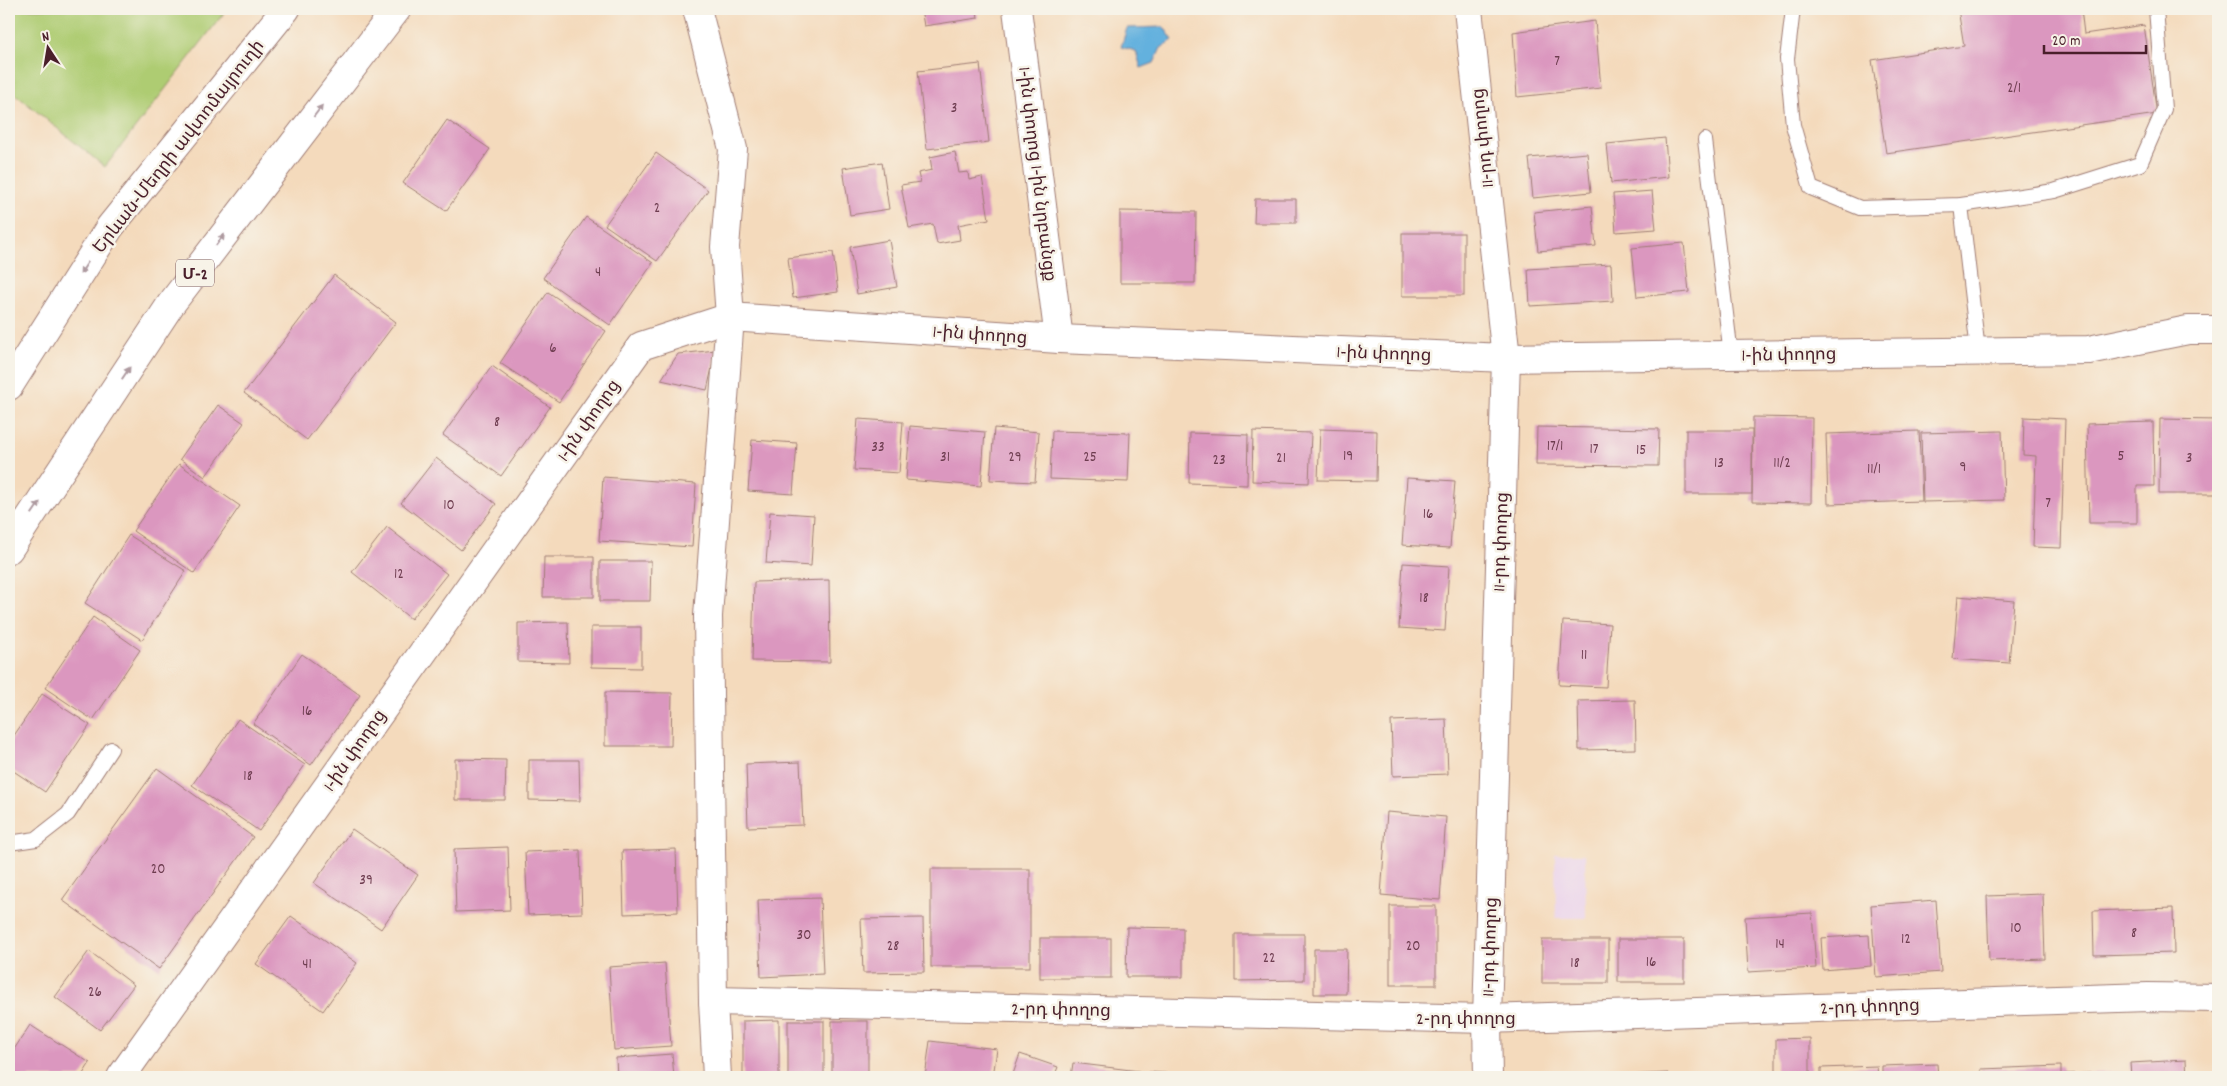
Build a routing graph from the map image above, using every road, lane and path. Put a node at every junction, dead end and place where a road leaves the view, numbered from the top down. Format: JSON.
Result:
{"nodes":[{"id":1,"x":286,"y":9,"type":"edge"},
{"id":2,"x":397,"y":9,"type":"edge"},
{"id":3,"x":697,"y":9,"type":"edge"},
{"id":4,"x":1017,"y":9,"type":"edge"},
{"id":5,"x":1468,"y":9,"type":"edge"},
{"id":6,"x":1793,"y":9,"type":"edge"},
{"id":7,"x":2156,"y":9,"type":"edge"},
{"id":8,"x":1705,"y":140,"type":"dead end"},
{"id":9,"x":1961,"y":205,"type":"junction"},
{"id":10,"x":730,"y":317,"type":"junction"},
{"id":11,"x":2218,"y":330,"type":"edge"},
{"id":12,"x":1059,"y":339,"type":"junction"},
{"id":13,"x":1978,"y":352,"type":"junction"},
{"id":14,"x":1731,"y":355,"type":"junction"},
{"id":15,"x":1506,"y":358,"type":"junction"},
{"id":16,"x":9,"y":386,"type":"edge"},
{"id":17,"x":9,"y":549,"type":"edge"},
{"id":18,"x":111,"y":749,"type":"dead end"},
{"id":19,"x":9,"y":843,"type":"edge"},
{"id":20,"x":2218,"y":998,"type":"edge"},
{"id":21,"x":713,"y":1001,"type":"junction"},
{"id":22,"x":1487,"y":1019,"type":"junction"},
{"id":23,"x":121,"y":1077,"type":"edge"},
{"id":24,"x":717,"y":1077,"type":"edge"},
{"id":25,"x":1488,"y":1077,"type":"edge"}],
"edges":[{"from":1,"to":16,"type":"main road","name":"Երևան-Մեղրի ավտոմայրուղի","one_way":true},
{"from":17,"to":2,"type":"main road","number":"Մ-2","one_way":true},
{"from":3,"to":10,"type":"main road"},
{"from":4,"to":12,"type":"main road","name":"1-ին փողոց 1-ին նրբանցք"},
{"from":5,"to":15,"type":"main road","name":"11-րդ փողոց"},
{"from":6,"to":9,"type":"lane"},
{"from":7,"to":9,"type":"lane"},
{"from":8,"to":14,"type":"lane"},
{"from":9,"to":13,"type":"lane"},
{"from":10,"to":12,"type":"main road","name":"1-ին փողոց"},
{"from":10,"to":21,"type":"main road"},
{"from":10,"to":23,"type":"main road","name":"1-ին փողոց"},
{"from":11,"to":13,"type":"main road","name":"1-ին փողոց"},
{"from":12,"to":15,"type":"main road","name":"1-ին փողոց"},
{"from":13,"to":14,"type":"main road","name":"1-ին փողոց"},
{"from":14,"to":15,"type":"main road","name":"1-ին փողոց"},
{"from":15,"to":22,"type":"main road","name":"11-րդ փողոց"},
{"from":18,"to":19,"type":"lane"},
{"from":20,"to":22,"type":"main road","name":"2-րդ փողոց"},
{"from":21,"to":22,"type":"main road","name":"2-րդ փողոց"},
{"from":21,"to":24,"type":"main road"},
{"from":22,"to":25,"type":"main road","name":"11-րդ փողոց"}]}
